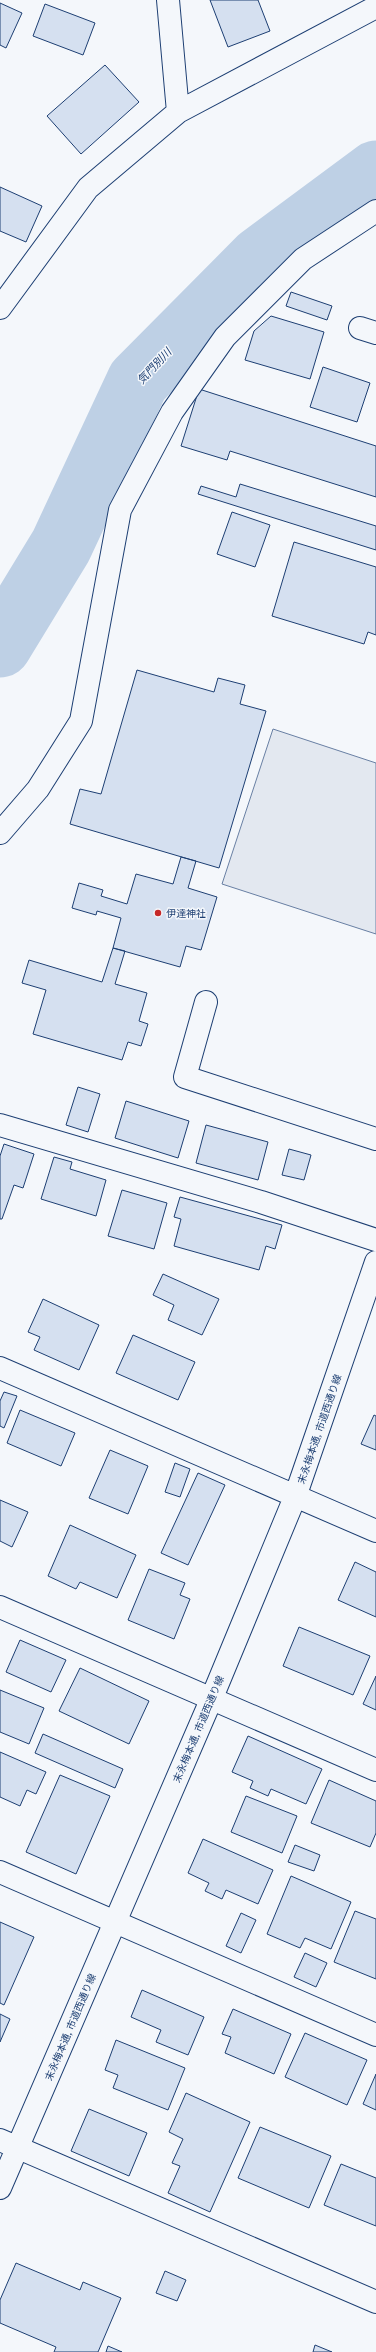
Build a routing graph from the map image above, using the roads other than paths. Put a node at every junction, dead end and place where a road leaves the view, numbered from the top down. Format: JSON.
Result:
{"nodes":[{"id":1,"x":168,"y":0,"type":"edge"},
{"id":2,"x":376,"y":7,"type":"edge"},
{"id":3,"x":178,"y":112,"type":"junction"},
{"id":4,"x":376,"y":211,"type":"edge"},
{"id":5,"x":0,"y":308,"type":"edge"},
{"id":6,"x":0,"y":833,"type":"edge"},
{"id":7,"x":206,"y":1002,"type":"dead end"},
{"id":8,"x":0,"y":1125,"type":"edge"},
{"id":9,"x":376,"y":1139,"type":"edge"},
{"id":10,"x":376,"y":1240,"type":"edge"},
{"id":11,"x":376,"y":1262,"type":"edge"},
{"id":12,"x":372,"y":1286,"type":"edge"},
{"id":13,"x":0,"y":1368,"type":"edge"},
{"id":14,"x":295,"y":1497,"type":"junction"},
{"id":15,"x":376,"y":1531,"type":"edge"},
{"id":16,"x":0,"y":1608,"type":"edge"},
{"id":17,"x":211,"y":1700,"type":"junction"},
{"id":18,"x":376,"y":1770,"type":"edge"},
{"id":19,"x":0,"y":1872,"type":"edge"},
{"id":20,"x":115,"y":1923,"type":"junction"},
{"id":21,"x":376,"y":2035,"type":"edge"},
{"id":22,"x":9,"y":2144,"type":"edge"},
{"id":23,"x":0,"y":2188,"type":"edge"},
{"id":24,"x":376,"y":2302,"type":"edge"}],
"edges":[{"from":1,"to":3,"type":"street"},
{"from":2,"to":3,"type":"street"},
{"from":3,"to":5,"type":"street"},
{"from":4,"to":6,"type":"street"},
{"from":7,"to":9,"type":"street"},
{"from":8,"to":10,"type":"street"},
{"from":11,"to":12,"type":"street","name":"末永梅本通, 市道西通り線"},
{"from":12,"to":14,"type":"street","name":"末永梅本通, 市道西通り線"},
{"from":13,"to":14,"type":"street"},
{"from":14,"to":15,"type":"street"},
{"from":14,"to":17,"type":"street","name":"末永梅本通, 市道西通り線"},
{"from":16,"to":17,"type":"street"},
{"from":17,"to":18,"type":"street"},
{"from":17,"to":20,"type":"street","name":"末永梅本通, 市道西通り線"},
{"from":19,"to":20,"type":"street"},
{"from":20,"to":21,"type":"street"},
{"from":20,"to":22,"type":"street","name":"末永梅本通, 市道西通り線"},
{"from":22,"to":23,"type":"street","name":"末永梅本通, 市道西通り線"},
{"from":22,"to":24,"type":"street"}]}
